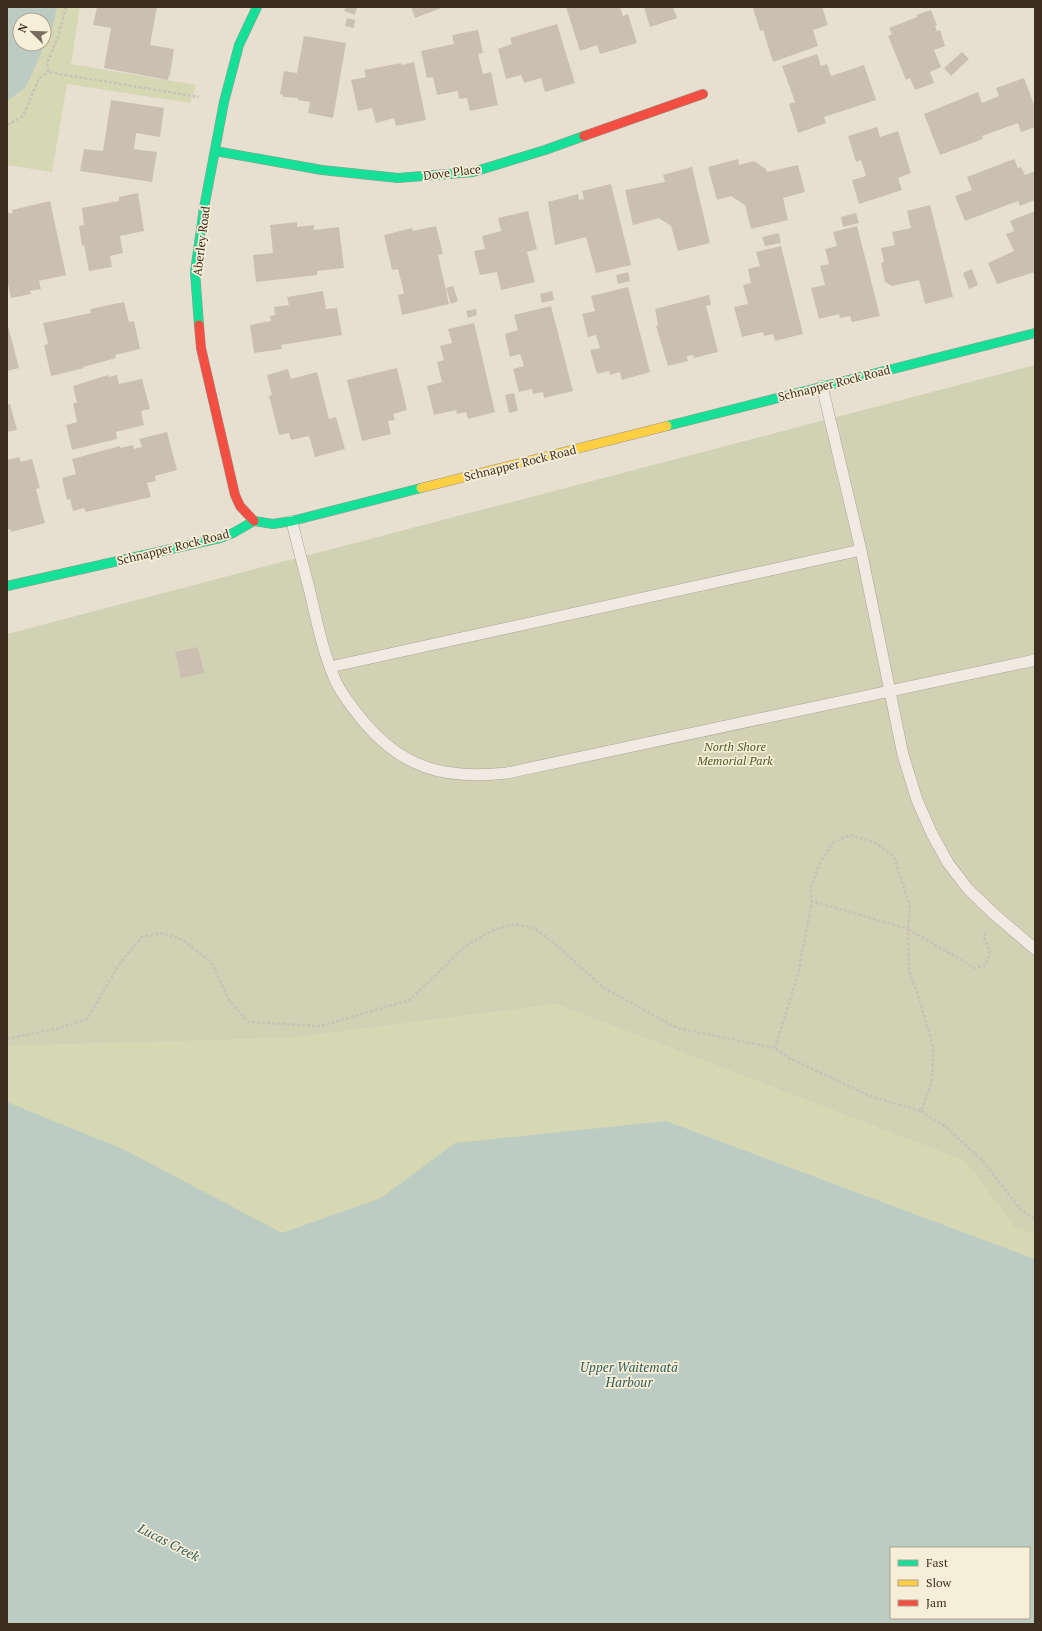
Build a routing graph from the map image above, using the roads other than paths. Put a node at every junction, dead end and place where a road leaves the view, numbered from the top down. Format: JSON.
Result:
{"nodes":[{"id":1,"x":258,"y":7,"type":"edge"},
{"id":2,"x":703,"y":94,"type":"dead end"},
{"id":3,"x":215,"y":151,"type":"junction"},
{"id":4,"x":1035,"y":333,"type":"edge"},
{"id":5,"x":822,"y":386,"type":"junction"},
{"id":6,"x":254,"y":520,"type":"junction"},
{"id":7,"x":292,"y":521,"type":"junction"},
{"id":8,"x":861,"y":550,"type":"junction"},
{"id":9,"x":7,"y":586,"type":"edge"},
{"id":10,"x":1035,"y":660,"type":"edge"},
{"id":11,"x":330,"y":667,"type":"junction"},
{"id":12,"x":890,"y":692,"type":"junction"},
{"id":13,"x":1035,"y":949,"type":"edge"}],
"edges":[{"from":1,"to":3,"type":"street","name":"Aberley Road"},
{"from":2,"to":3,"type":"street","name":"Dove Place"},
{"from":3,"to":6,"type":"street","name":"Aberley Road"},
{"from":4,"to":5,"type":"street","name":"Schnapper Rock Road"},
{"from":5,"to":7,"type":"street","name":"Schnapper Rock Road"},
{"from":5,"to":8,"type":"lane"},
{"from":6,"to":7,"type":"street","name":"Schnapper Rock Road"},
{"from":6,"to":9,"type":"street","name":"Schnapper Rock Road"},
{"from":7,"to":11,"type":"lane"},
{"from":8,"to":11,"type":"lane"},
{"from":8,"to":12,"type":"lane"},
{"from":10,"to":12,"type":"lane"},
{"from":11,"to":12,"type":"lane"},
{"from":12,"to":13,"type":"lane"}]}
